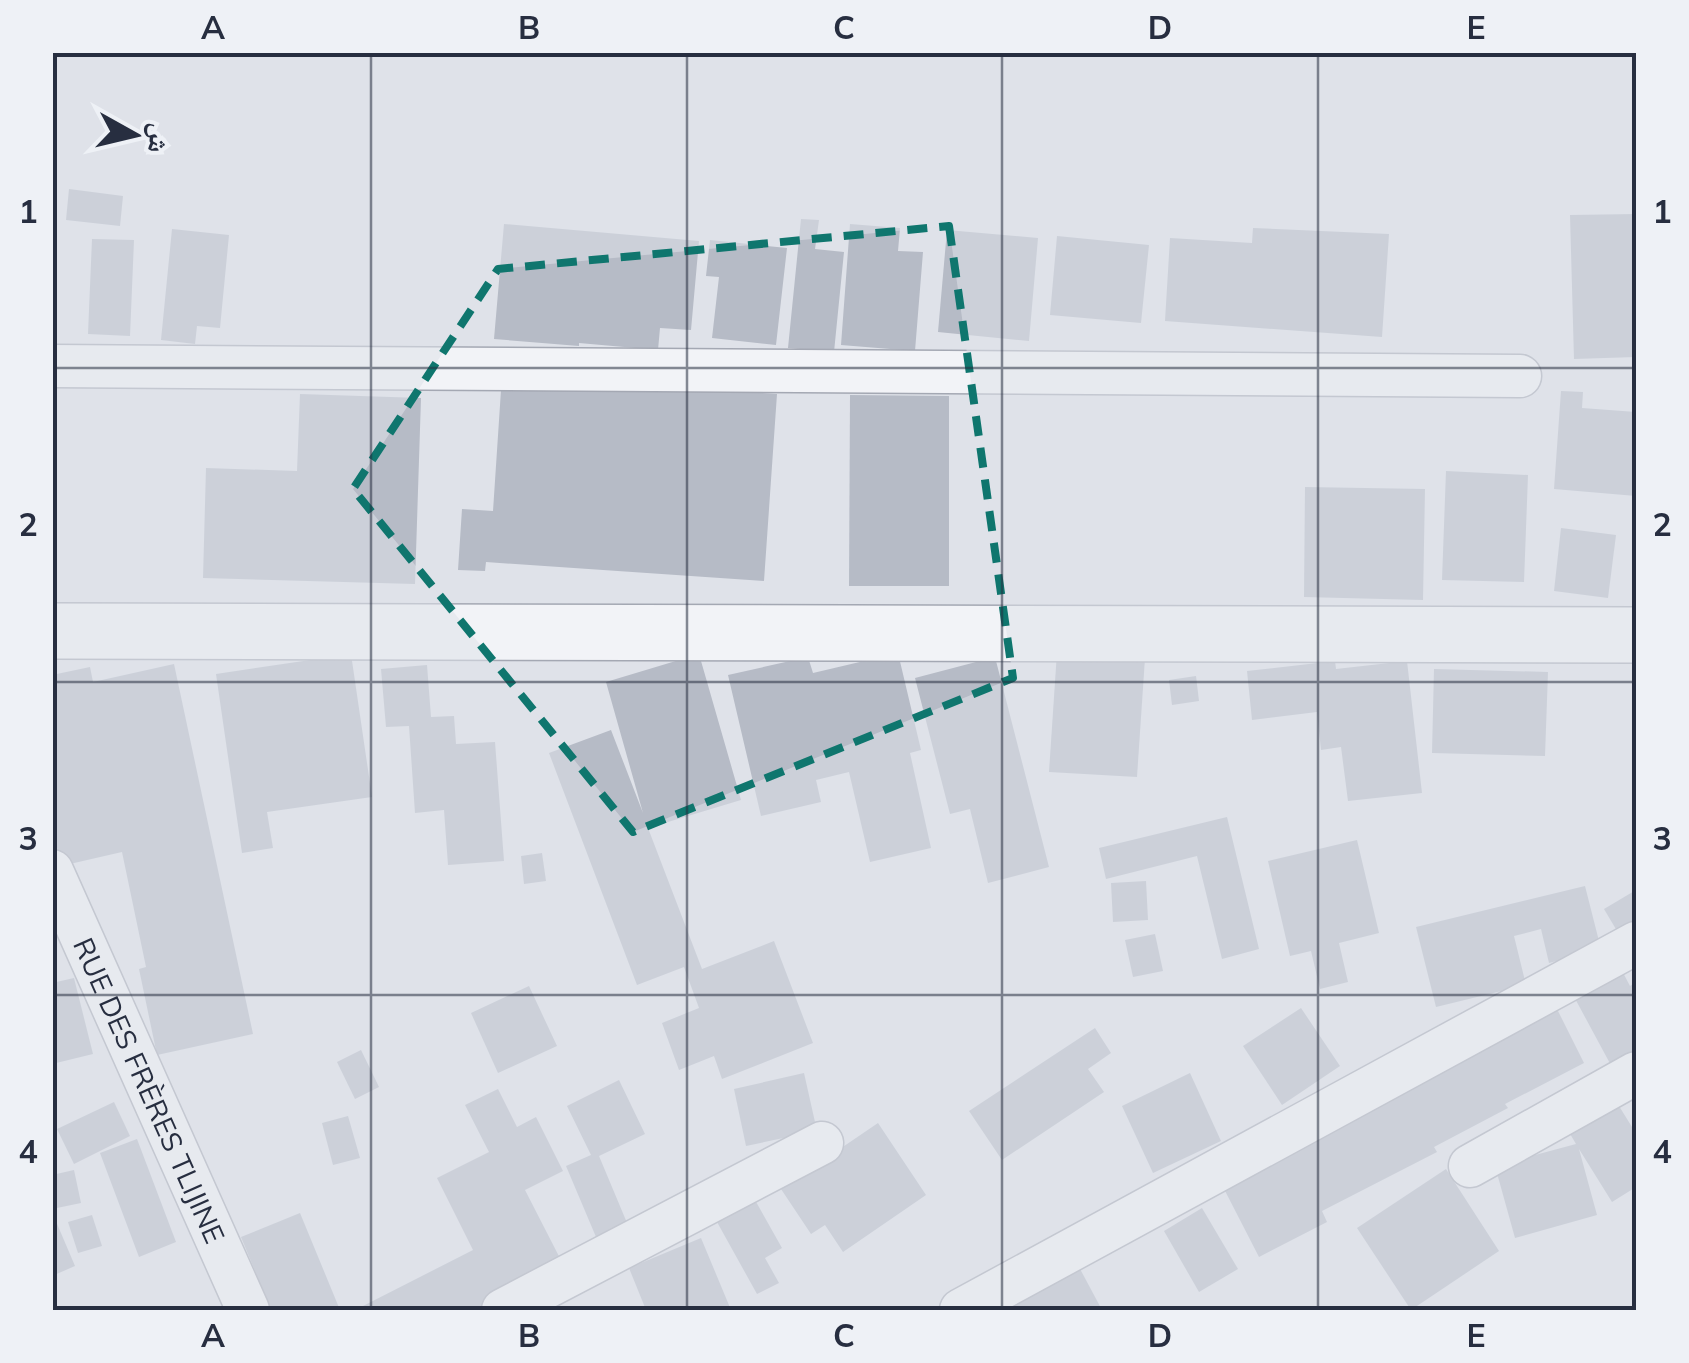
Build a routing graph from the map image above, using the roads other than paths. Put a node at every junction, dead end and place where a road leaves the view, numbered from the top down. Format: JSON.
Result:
{"nodes":[{"id":1,"x":52,"y":366,"type":"edge"},
{"id":2,"x":1520,"y":376,"type":"dead end"},
{"id":3,"x":52,"y":631,"type":"edge"},
{"id":4,"x":1636,"y":636,"type":"edge"},
{"id":5,"x":52,"y":871,"type":"edge"},
{"id":6,"x":1636,"y":943,"type":"edge"},
{"id":7,"x":1636,"y":1073,"type":"edge"},
{"id":8,"x":822,"y":1143,"type":"dead end"},
{"id":9,"x":1470,"y":1166,"type":"dead end"},
{"id":10,"x":248,"y":1310,"type":"edge"},
{"id":11,"x":503,"y":1310,"type":"edge"},
{"id":12,"x":962,"y":1310,"type":"edge"}],
"edges":[{"from":1,"to":2,"type":"street"},
{"from":3,"to":4,"type":"street"},
{"from":5,"to":10,"type":"street","name":"RUE DES FRÈRES TLIJINE"},
{"from":6,"to":12,"type":"street"},
{"from":7,"to":9,"type":"street"},
{"from":8,"to":11,"type":"street"}]}
